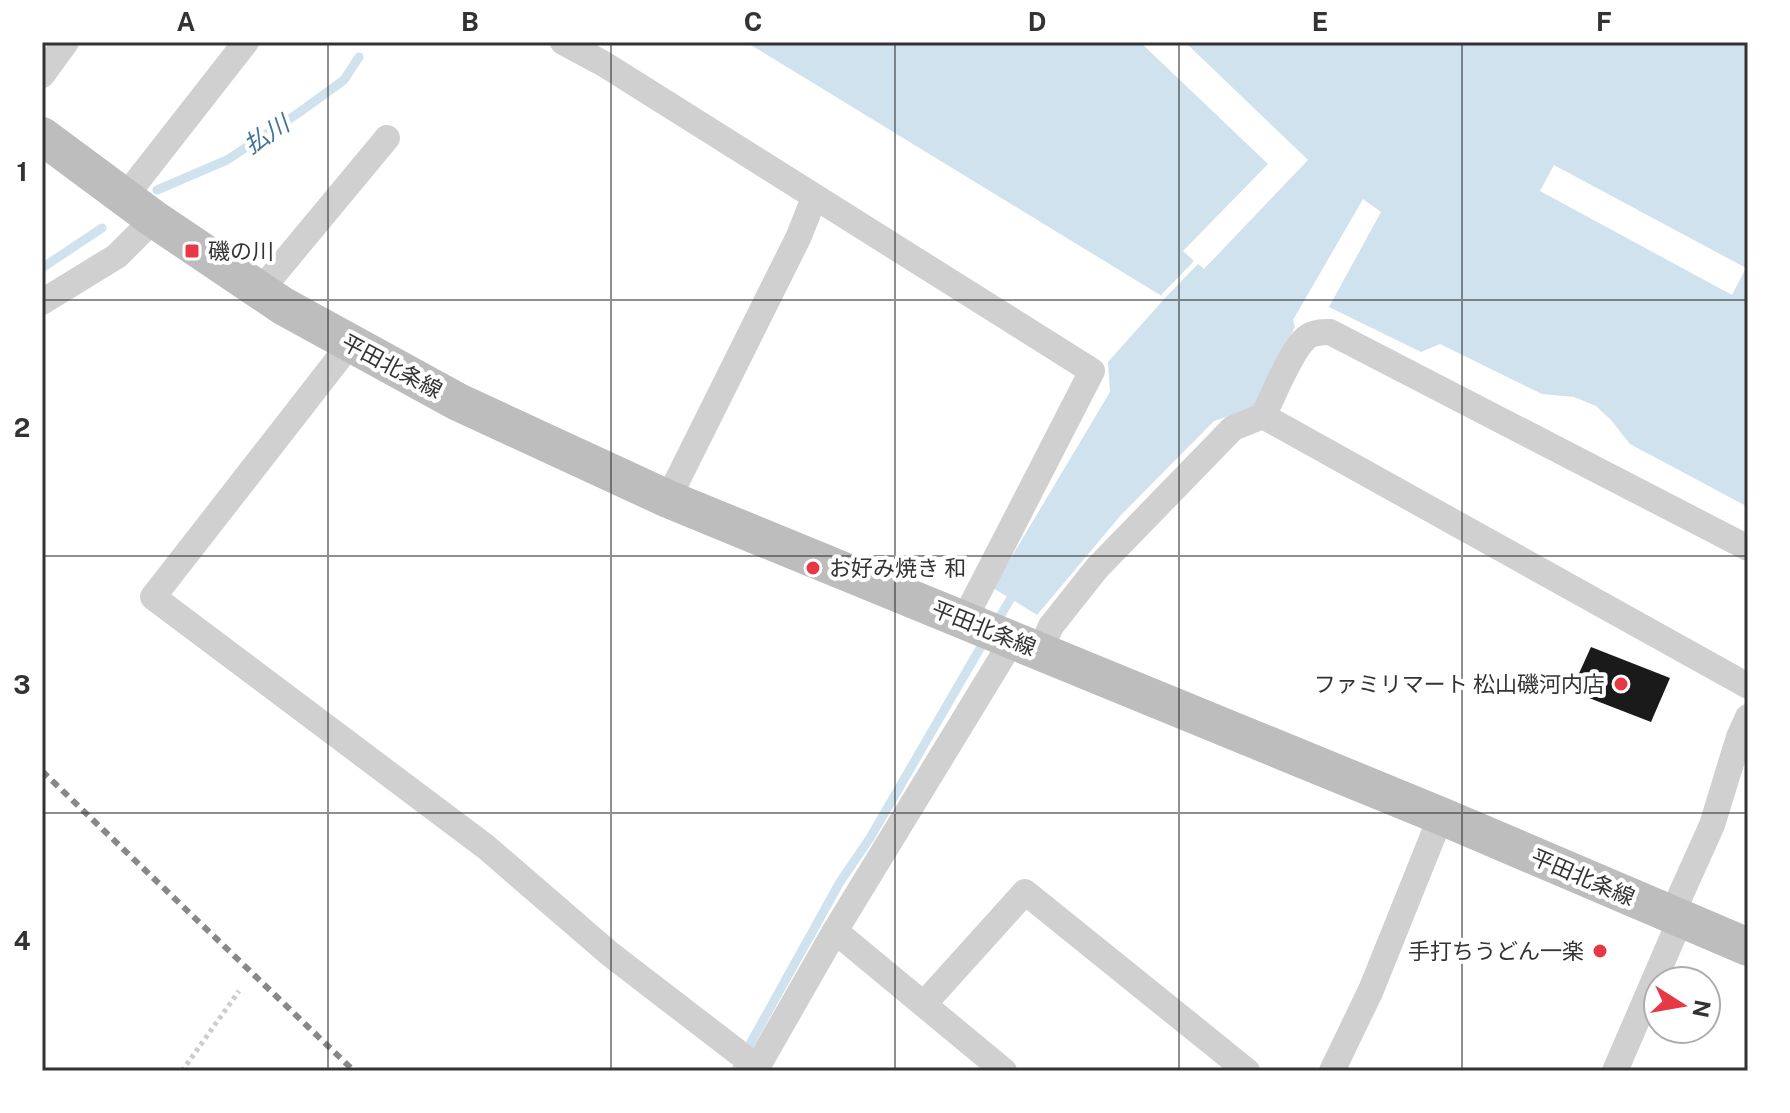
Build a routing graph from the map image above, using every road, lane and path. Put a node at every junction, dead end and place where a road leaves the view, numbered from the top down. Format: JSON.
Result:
{"nodes":[{"id":1,"x":66,"y":42,"type":"edge"},
{"id":2,"x":246,"y":42,"type":"edge"},
{"id":3,"x":563,"y":42,"type":"edge"},
{"id":4,"x":42,"y":75,"type":"edge"},
{"id":5,"x":42,"y":136,"type":"edge"},
{"id":6,"x":387,"y":138,"type":"dead end"},
{"id":7,"x":814,"y":198,"type":"junction"},
{"id":8,"x":139,"y":208,"type":"junction"},
{"id":9,"x":260,"y":291,"type":"junction"},
{"id":10,"x":42,"y":302,"type":"edge"},
{"id":11,"x":350,"y":344,"type":"junction"},
{"id":12,"x":1263,"y":416,"type":"junction"},
{"id":13,"x":668,"y":499,"type":"junction"},
{"id":14,"x":1748,"y":548,"type":"edge"},
{"id":15,"x":1000,"y":635,"type":"junction"},
{"id":16,"x":1748,"y":686,"type":"edge"},
{"id":17,"x":1748,"y":717,"type":"edge"},
{"id":18,"x":1441,"y":816,"type":"junction"},
{"id":19,"x":1676,"y":916,"type":"junction"},
{"id":20,"x":835,"y":931,"type":"junction"},
{"id":21,"x":1748,"y":947,"type":"edge"},
{"id":22,"x":239,"y":991,"type":"dead end"},
{"id":23,"x":924,"y":1004,"type":"junction"},
{"id":24,"x":751,"y":1063,"type":"edge"},
{"id":25,"x":182,"y":1071,"type":"edge"},
{"id":26,"x":1004,"y":1071,"type":"edge"},
{"id":27,"x":1247,"y":1071,"type":"edge"},
{"id":28,"x":1332,"y":1071,"type":"edge"},
{"id":29,"x":1615,"y":1071,"type":"edge"}],
"edges":[{"from":1,"to":4,"type":"street"},
{"from":2,"to":8,"type":"street"},
{"from":3,"to":7,"type":"street"},
{"from":5,"to":8,"type":"main road","name":"平田北条線"},
{"from":6,"to":9,"type":"street"},
{"from":7,"to":13,"type":"street"},
{"from":7,"to":15,"type":"street"},
{"from":8,"to":9,"type":"main road","name":"平田北条線"},
{"from":8,"to":10,"type":"street"},
{"from":9,"to":11,"type":"main road","name":"平田北条線"},
{"from":11,"to":13,"type":"main road","name":"平田北条線"},
{"from":11,"to":24,"type":"street"},
{"from":12,"to":14,"type":"street"},
{"from":12,"to":15,"type":"street"},
{"from":12,"to":16,"type":"street"},
{"from":13,"to":15,"type":"main road","name":"平田北条線"},
{"from":15,"to":18,"type":"main road","name":"平田北条線"},
{"from":15,"to":20,"type":"street"},
{"from":17,"to":19,"type":"street"},
{"from":18,"to":19,"type":"main road","name":"平田北条線"},
{"from":18,"to":28,"type":"street"},
{"from":19,"to":21,"type":"main road","name":"平田北条線"},
{"from":19,"to":29,"type":"street"},
{"from":20,"to":23,"type":"street"},
{"from":20,"to":24,"type":"street"},
{"from":22,"to":25,"type":"path"},
{"from":23,"to":26,"type":"street"},
{"from":23,"to":27,"type":"street"}]}
